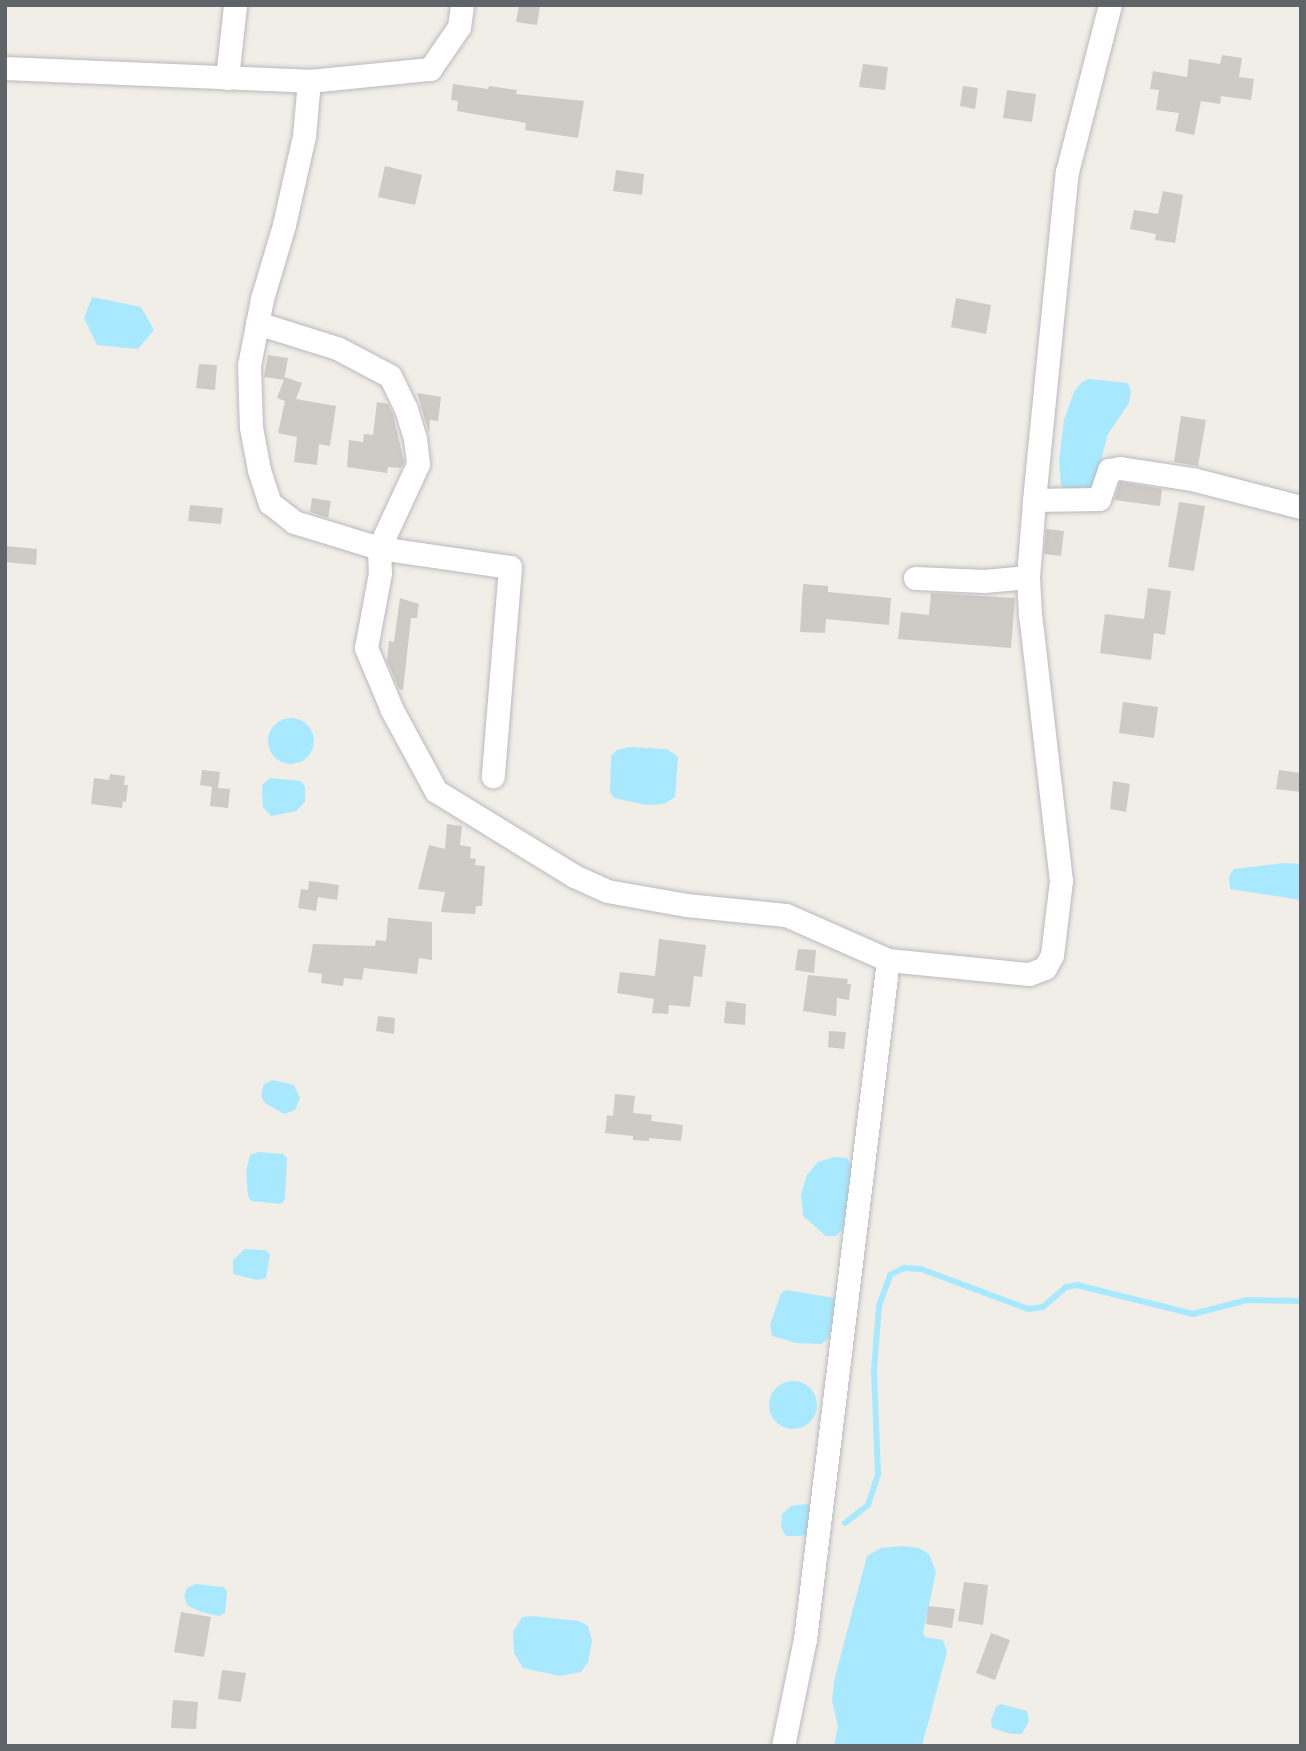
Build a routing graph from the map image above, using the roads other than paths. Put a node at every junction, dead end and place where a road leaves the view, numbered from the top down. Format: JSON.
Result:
{"nodes":[{"id":1,"x":235,"y":5,"type":"edge"},
{"id":2,"x":461,"y":5,"type":"edge"},
{"id":3,"x":1110,"y":5,"type":"edge"},
{"id":4,"x":5,"y":68,"type":"edge"},
{"id":5,"x":227,"y":78,"type":"junction"},
{"id":6,"x":309,"y":81,"type":"junction"},
{"id":7,"x":257,"y":323,"type":"junction"},
{"id":8,"x":1034,"y":500,"type":"junction"},
{"id":9,"x":1301,"y":507,"type":"edge"},
{"id":10,"x":379,"y":548,"type":"junction"},
{"id":11,"x":1028,"y":577,"type":"junction"},
{"id":12,"x":915,"y":578,"type":"dead end"},
{"id":13,"x":493,"y":776,"type":"dead end"},
{"id":14,"x":888,"y":960,"type":"junction"},
{"id":15,"x":783,"y":1746,"type":"edge"}],
"edges":[{"from":1,"to":5,"type":"street"},
{"from":2,"to":6,"type":"street"},
{"from":3,"to":8,"type":"street"},
{"from":4,"to":5,"type":"street"},
{"from":5,"to":6,"type":"street"},
{"from":6,"to":7,"type":"street"},
{"from":7,"to":10,"type":"street"},
{"from":7,"to":10,"type":"street"},
{"from":8,"to":9,"type":"street"},
{"from":8,"to":11,"type":"street"},
{"from":10,"to":13,"type":"street"},
{"from":10,"to":14,"type":"street"},
{"from":11,"to":12,"type":"street"},
{"from":11,"to":14,"type":"street"},
{"from":14,"to":15,"type":"street"}]}
